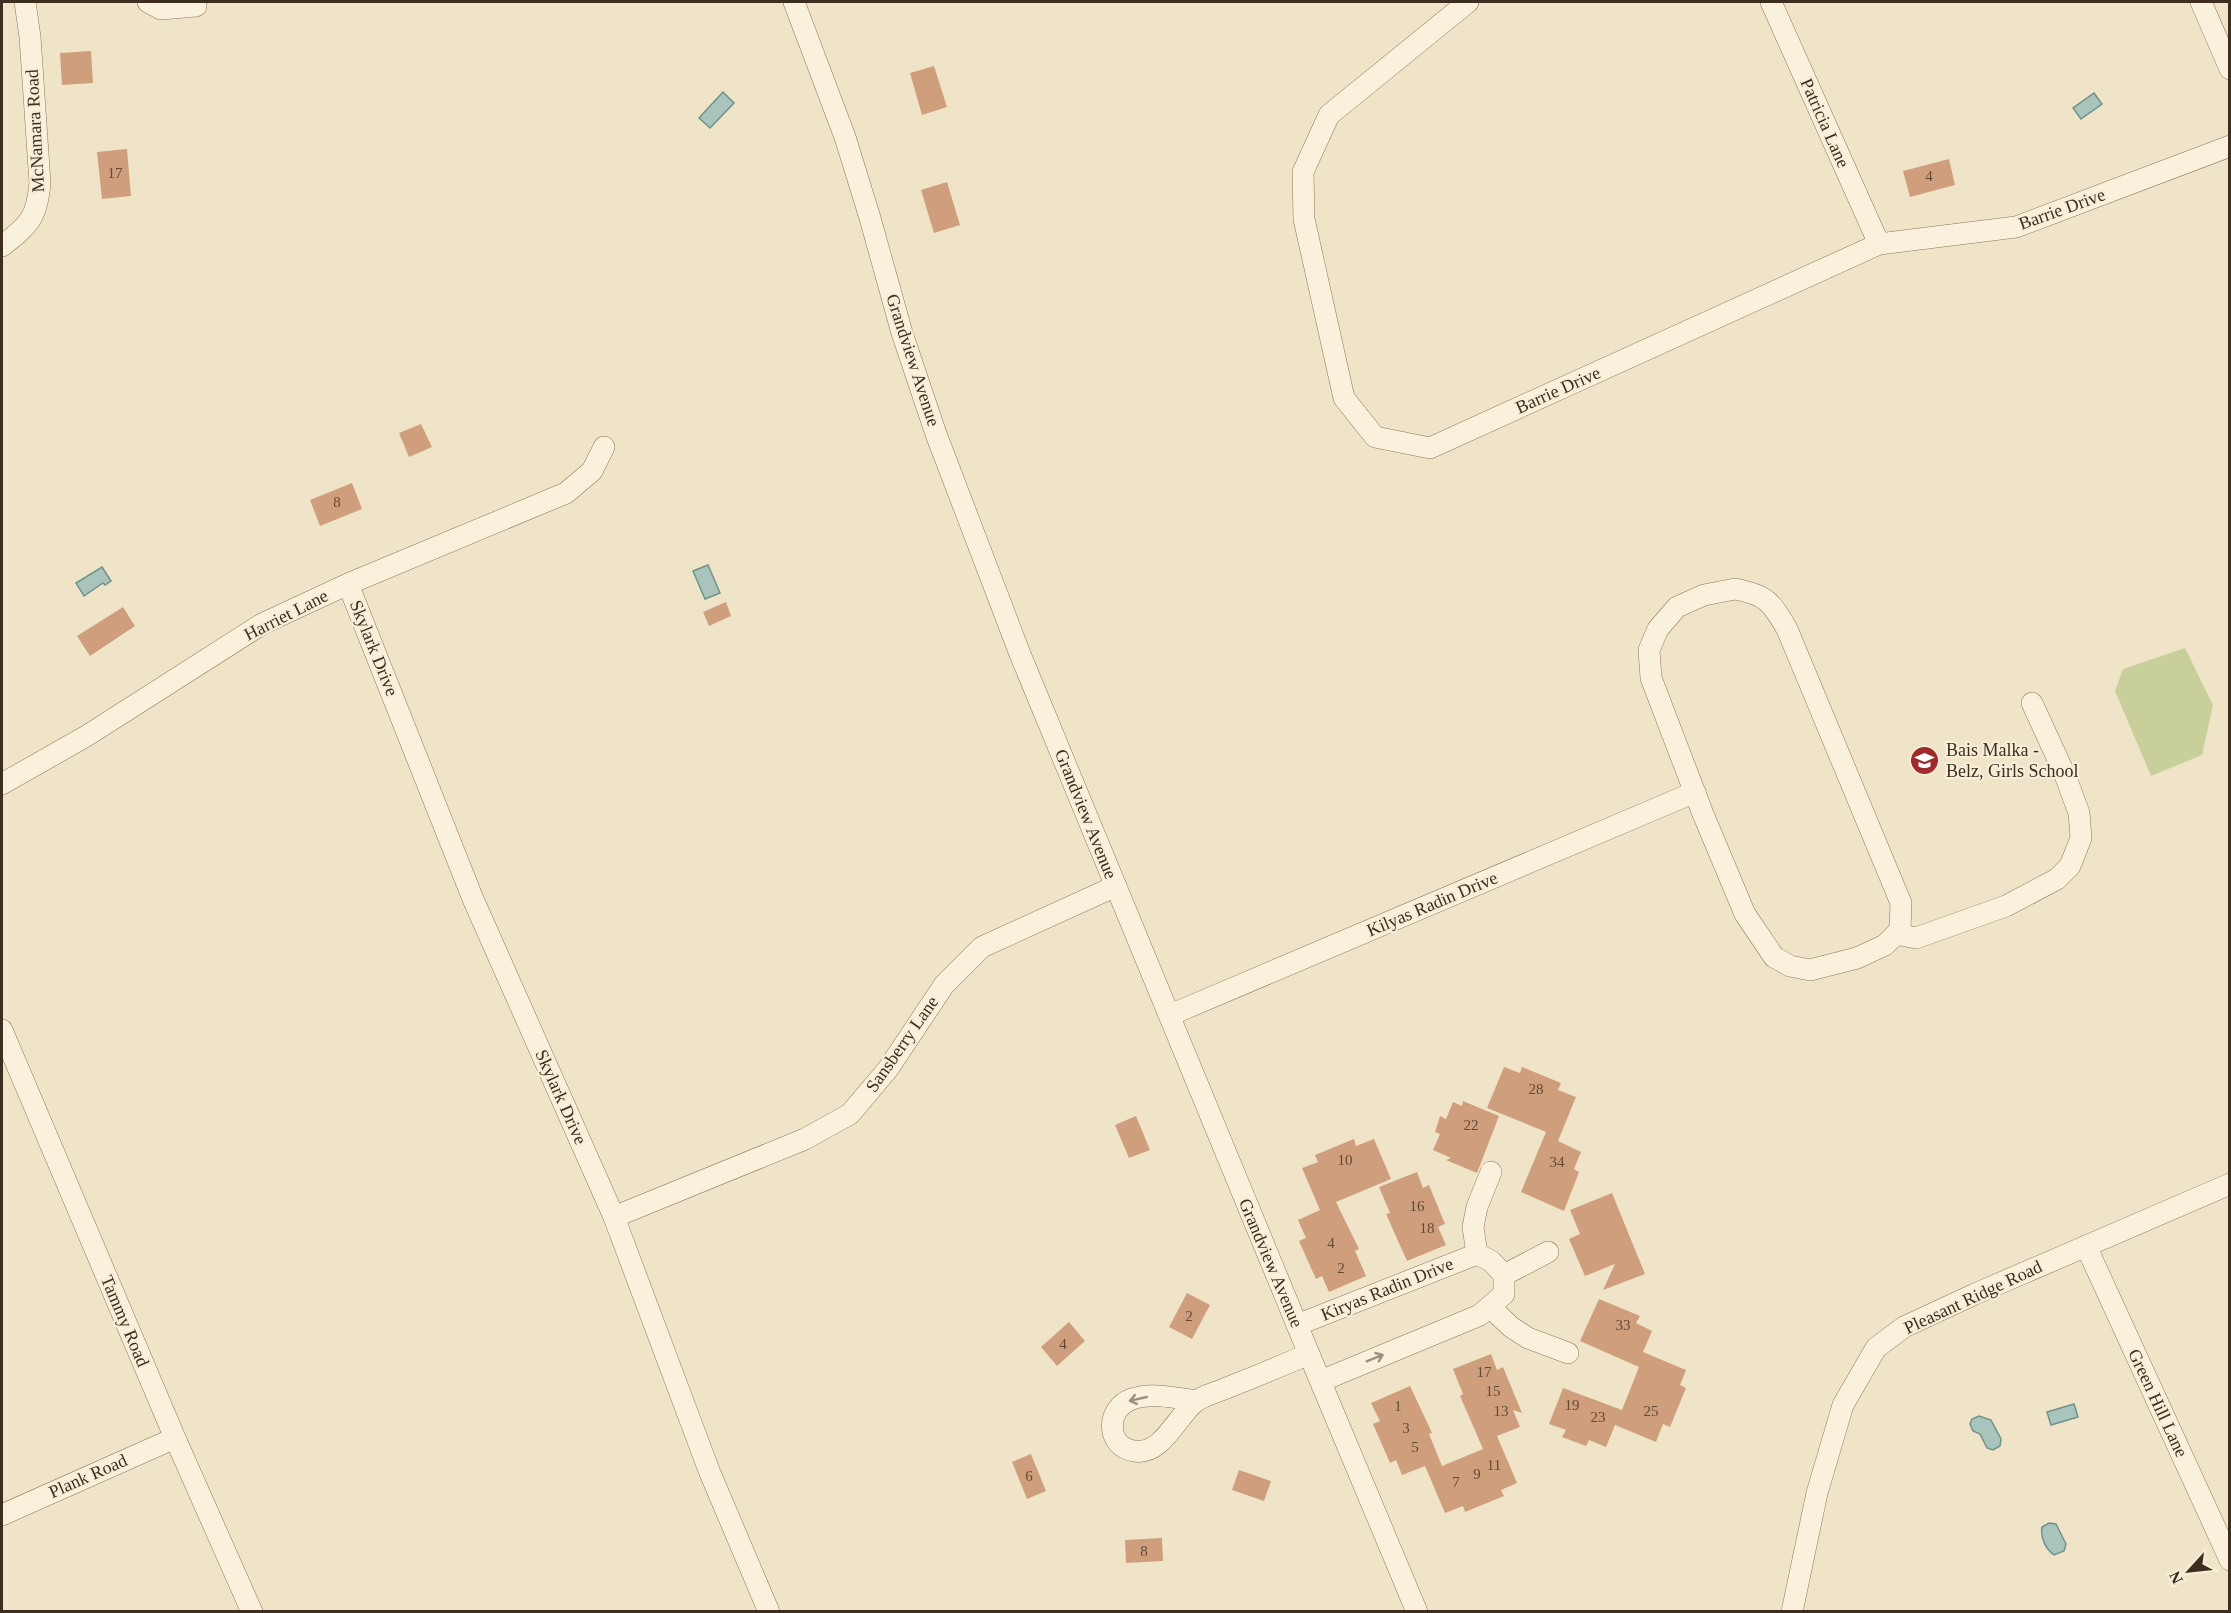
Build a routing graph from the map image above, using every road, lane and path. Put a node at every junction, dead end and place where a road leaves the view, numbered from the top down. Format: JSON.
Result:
{"nodes":[{"id":1,"x":25,"y":2,"type":"edge"},
{"id":2,"x":148,"y":2,"type":"edge"},
{"id":3,"x":794,"y":2,"type":"edge"},
{"id":4,"x":1468,"y":2,"type":"edge"},
{"id":5,"x":1771,"y":2,"type":"edge"},
{"id":6,"x":2201,"y":2,"type":"edge"},
{"id":7,"x":196,"y":6,"type":"dead end"},
{"id":8,"x":2229,"y":69,"type":"edge"},
{"id":9,"x":2229,"y":146,"type":"edge"},
{"id":10,"x":1878,"y":244,"type":"junction"},
{"id":11,"x":2,"y":246,"type":"edge"},
{"id":12,"x":604,"y":447,"type":"dead end"},
{"id":13,"x":348,"y":584,"type":"junction"},
{"id":14,"x":2032,"y":703,"type":"dead end"},
{"id":15,"x":2,"y":784,"type":"edge"},
{"id":16,"x":1695,"y":792,"type":"junction"},
{"id":17,"x":1116,"y":886,"type":"junction"},
{"id":18,"x":1896,"y":934,"type":"junction"},
{"id":19,"x":1170,"y":1015,"type":"junction"},
{"id":20,"x":2,"y":1030,"type":"edge"},
{"id":21,"x":1491,"y":1172,"type":"dead end"},
{"id":22,"x":2229,"y":1184,"type":"edge"},
{"id":23,"x":614,"y":1217,"type":"junction"},
{"id":24,"x":2086,"y":1246,"type":"junction"},
{"id":25,"x":1548,"y":1252,"type":"dead end"},
{"id":26,"x":1477,"y":1254,"type":"junction"},
{"id":27,"x":1504,"y":1275,"type":"junction"},
{"id":28,"x":1490,"y":1307,"type":"junction"},
{"id":29,"x":1297,"y":1325,"type":"junction"},
{"id":30,"x":1568,"y":1353,"type":"dead end"},
{"id":31,"x":1309,"y":1354,"type":"junction"},
{"id":32,"x":1321,"y":1381,"type":"junction"},
{"id":33,"x":1196,"y":1401,"type":"dead end"},
{"id":34,"x":175,"y":1438,"type":"junction"},
{"id":35,"x":2,"y":1515,"type":"edge"},
{"id":36,"x":2229,"y":1560,"type":"edge"},
{"id":37,"x":252,"y":1611,"type":"edge"},
{"id":38,"x":769,"y":1611,"type":"edge"},
{"id":39,"x":1417,"y":1611,"type":"edge"},
{"id":40,"x":1792,"y":1611,"type":"edge"}],
"edges":[{"from":1,"to":11,"type":"street","name":"McNamara Road"},
{"from":2,"to":7,"type":"street"},
{"from":3,"to":17,"type":"street","name":"Grandview Avenue"},
{"from":4,"to":10,"type":"street","name":"Barrie Drive"},
{"from":5,"to":10,"type":"street","name":"Patricia Lane"},
{"from":6,"to":8,"type":"street"},
{"from":9,"to":10,"type":"street","name":"Barrie Drive"},
{"from":12,"to":13,"type":"street","name":"Harriet Lane"},
{"from":13,"to":15,"type":"street","name":"Harriet Lane"},
{"from":13,"to":23,"type":"street","name":"Skylark Drive"},
{"from":14,"to":18,"type":"street"},
{"from":16,"to":18,"type":"street"},
{"from":16,"to":18,"type":"street"},
{"from":16,"to":19,"type":"street","name":"Kilyas Radin Drive"},
{"from":17,"to":19,"type":"street","name":"Grandview Avenue"},
{"from":17,"to":23,"type":"street","name":"Sansberry Lane"},
{"from":19,"to":29,"type":"street","name":"Grandview Avenue"},
{"from":20,"to":34,"type":"street","name":"Tammy Road"},
{"from":21,"to":26,"type":"street","name":"Kiryas Radin Drive"},
{"from":22,"to":24,"type":"street","name":"Pleasant Ridge Road"},
{"from":23,"to":38,"type":"street","name":"Skylark Drive"},
{"from":24,"to":36,"type":"street","name":"Green Hill Lane"},
{"from":24,"to":40,"type":"street","name":"Pleasant Ridge Road"},
{"from":25,"to":27,"type":"street"},
{"from":26,"to":27,"type":"street","name":"Kiryas Radin Drive"},
{"from":26,"to":29,"type":"street","name":"Kiryas Radin Drive"},
{"from":27,"to":28,"type":"street"},
{"from":28,"to":30,"type":"street"},
{"from":32,"to":28,"type":"street","one_way":true},
{"from":29,"to":31,"type":"street","name":"Grandview Avenue"},
{"from":31,"to":32,"type":"street","name":"Grandview Avenue"},
{"from":31,"to":33,"type":"street"},
{"from":32,"to":39,"type":"street","name":"Grandview Avenue"},
{"from":34,"to":35,"type":"street","name":"Plank Road"},
{"from":34,"to":37,"type":"street","name":"Tammy Road"}]}
